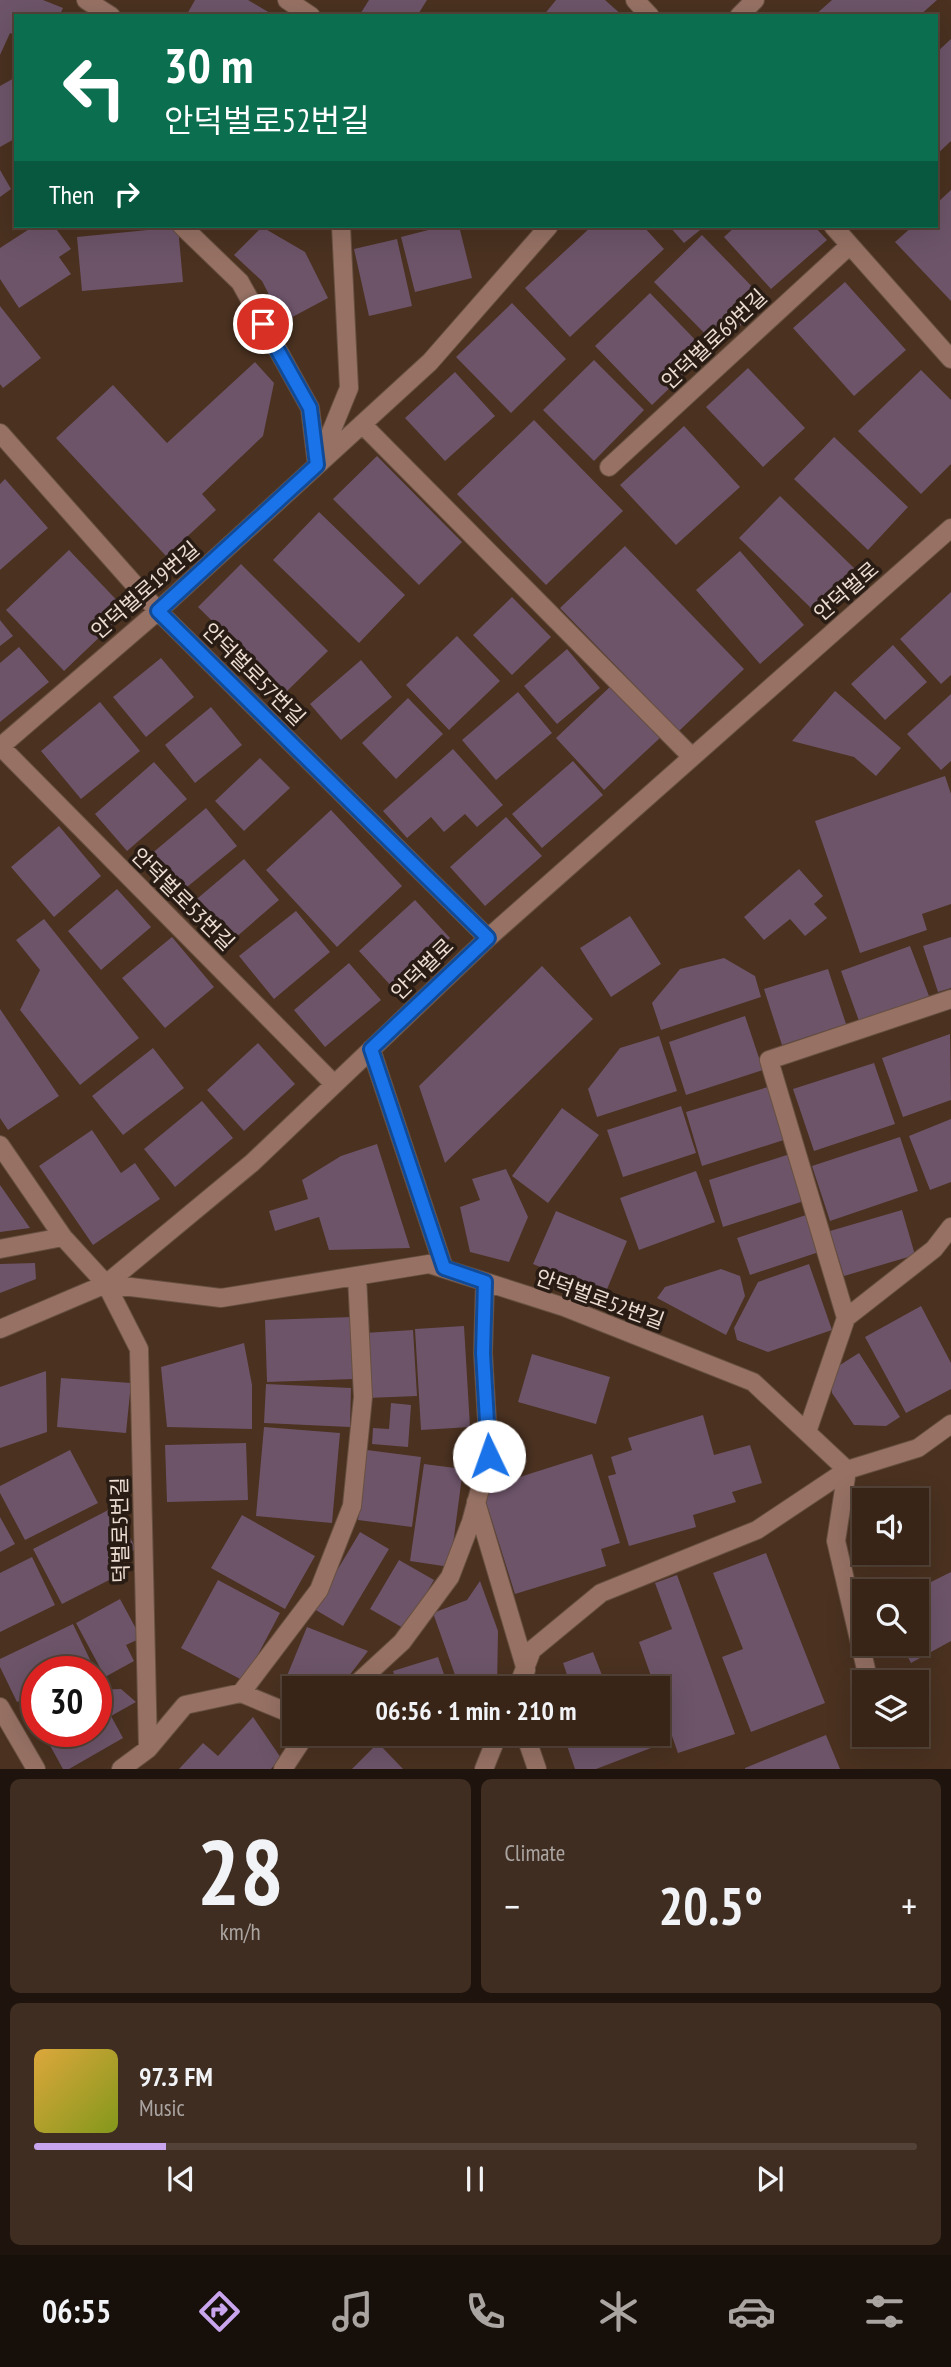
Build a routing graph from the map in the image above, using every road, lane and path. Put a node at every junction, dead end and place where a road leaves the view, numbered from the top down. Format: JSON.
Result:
{"nodes":[{"id":1,"x":86,"y":0,"type":"edge"},
{"id":2,"x":287,"y":0,"type":"edge"},
{"id":3,"x":635,"y":0,"type":"edge"},
{"id":4,"x":755,"y":0,"type":"edge"},
{"id":5,"x":108,"y":14,"type":"edge"},
{"id":6,"x":308,"y":14,"type":"edge"},
{"id":7,"x":648,"y":14,"type":"edge"},
{"id":8,"x":741,"y":14,"type":"edge"},
{"id":9,"x":184,"y":228,"type":"edge"},
{"id":10,"x":341,"y":228,"type":"edge"},
{"id":11,"x":547,"y":228,"type":"edge"},
{"id":12,"x":835,"y":228,"type":"edge"},
{"id":13,"x":850,"y":245,"type":"junction"},
{"id":14,"x":951,"y":359,"type":"edge"},
{"id":15,"x":362,"y":424,"type":"junction"},
{"id":16,"x":0,"y":433,"type":"edge"},
{"id":17,"x":317,"y":465,"type":"junction"},
{"id":18,"x":609,"y":467,"type":"dead end"},
{"id":19,"x":951,"y":528,"type":"edge"},
{"id":20,"x":158,"y":611,"type":"junction"},
{"id":21,"x":0,"y":747,"type":"edge"},
{"id":22,"x":692,"y":757,"type":"junction"},
{"id":23,"x":488,"y":938,"type":"junction"},
{"id":24,"x":951,"y":999,"type":"edge"},
{"id":25,"x":371,"y":1049,"type":"junction"},
{"id":26,"x":334,"y":1084,"type":"junction"},
{"id":27,"x":0,"y":1144,"type":"edge"},
{"id":28,"x":951,"y":1227,"type":"edge"},
{"id":29,"x":63,"y":1237,"type":"junction"},
{"id":30,"x":0,"y":1249,"type":"edge"},
{"id":31,"x":444,"y":1268,"type":"junction"},
{"id":32,"x":356,"y":1276,"type":"junction"},
{"id":33,"x":485,"y":1282,"type":"junction"},
{"id":34,"x":106,"y":1284,"type":"junction"},
{"id":35,"x":846,"y":1318,"type":"junction"},
{"id":36,"x":0,"y":1329,"type":"edge"},
{"id":37,"x":951,"y":1424,"type":"edge"},
{"id":38,"x":807,"y":1432,"type":"junction"},
{"id":39,"x":847,"y":1470,"type":"junction"},
{"id":40,"x":476,"y":1502,"type":"junction"},
{"id":41,"x":526,"y":1666,"type":"junction"},
{"id":42,"x":866,"y":1670,"type":"edge"},
{"id":43,"x":365,"y":1676,"type":"edge"},
{"id":44,"x":522,"y":1676,"type":"edge"},
{"id":45,"x":526,"y":1676,"type":"edge"},
{"id":46,"x":241,"y":1693,"type":"junction"},
{"id":47,"x":0,"y":1707,"type":"edge"},
{"id":48,"x":282,"y":1710,"type":"edge"},
{"id":49,"x":298,"y":1746,"type":"edge"},
{"id":50,"x":493,"y":1746,"type":"edge"},
{"id":51,"x":530,"y":1746,"type":"edge"},
{"id":52,"x":148,"y":1749,"type":"junction"},
{"id":53,"x":36,"y":1769,"type":"edge"},
{"id":54,"x":121,"y":1769,"type":"edge"},
{"id":55,"x":283,"y":1769,"type":"edge"},
{"id":56,"x":484,"y":1769,"type":"edge"},
{"id":57,"x":537,"y":1769,"type":"edge"}],
"edges":[{"from":1,"to":5,"type":"street"},
{"from":2,"to":6,"type":"street"},
{"from":3,"to":7,"type":"street"},
{"from":4,"to":8,"type":"street"},
{"from":9,"to":17,"type":"street"},
{"from":10,"to":17,"type":"street"},
{"from":11,"to":15,"type":"street","name":"안덕벌로19번길"},
{"from":12,"to":13,"type":"street"},
{"from":13,"to":14,"type":"street"},
{"from":13,"to":18,"type":"street","name":"안덕벌로69번길"},
{"from":15,"to":17,"type":"street","name":"안덕벌로19번길"},
{"from":15,"to":22,"type":"street"},
{"from":16,"to":20,"type":"street","name":"안덕벌로57번길"},
{"from":17,"to":20,"type":"street","name":"안덕벌로19번길"},
{"from":19,"to":22,"type":"street","name":"안덕벌로"},
{"from":20,"to":21,"type":"street","name":"안덕벌로19번길"},
{"from":20,"to":23,"type":"street","name":"안덕벌로57번길"},
{"from":21,"to":26,"type":"street","name":"안덕벌로53번길"},
{"from":22,"to":23,"type":"street","name":"안덕벌로"},
{"from":23,"to":25,"type":"street","name":"안덕벌로"},
{"from":24,"to":35,"type":"street"},
{"from":25,"to":26,"type":"street","name":"안덕벌로"},
{"from":25,"to":31,"type":"street"},
{"from":26,"to":34,"type":"street","name":"안덕벌로"},
{"from":27,"to":29,"type":"street","name":"덕벌로5번길"},
{"from":28,"to":35,"type":"street"},
{"from":29,"to":30,"type":"street"},
{"from":29,"to":34,"type":"street","name":"덕벌로5번길"},
{"from":31,"to":32,"type":"street","name":"안덕벌로52번길"},
{"from":31,"to":33,"type":"street","name":"안덕벌로52번길"},
{"from":32,"to":34,"type":"street","name":"안덕벌로52번길"},
{"from":32,"to":46,"type":"street"},
{"from":33,"to":38,"type":"street","name":"안덕벌로52번길"},
{"from":33,"to":40,"type":"street"},
{"from":34,"to":36,"type":"street","name":"안덕벌로"},
{"from":34,"to":52,"type":"street","name":"덕벌로5번길"},
{"from":35,"to":38,"type":"street"},
{"from":37,"to":39,"type":"street"},
{"from":38,"to":39,"type":"street","name":"안덕벌로52번길"},
{"from":39,"to":41,"type":"street"},
{"from":39,"to":42,"type":"street"},
{"from":40,"to":41,"type":"street"},
{"from":40,"to":43,"type":"street"},
{"from":41,"to":44,"type":"street"},
{"from":41,"to":45,"type":"street"},
{"from":46,"to":48,"type":"street"},
{"from":46,"to":52,"type":"street"},
{"from":47,"to":53,"type":"street"},
{"from":49,"to":55,"type":"street"},
{"from":50,"to":56,"type":"street"},
{"from":51,"to":57,"type":"street"},
{"from":52,"to":54,"type":"street"}]}
